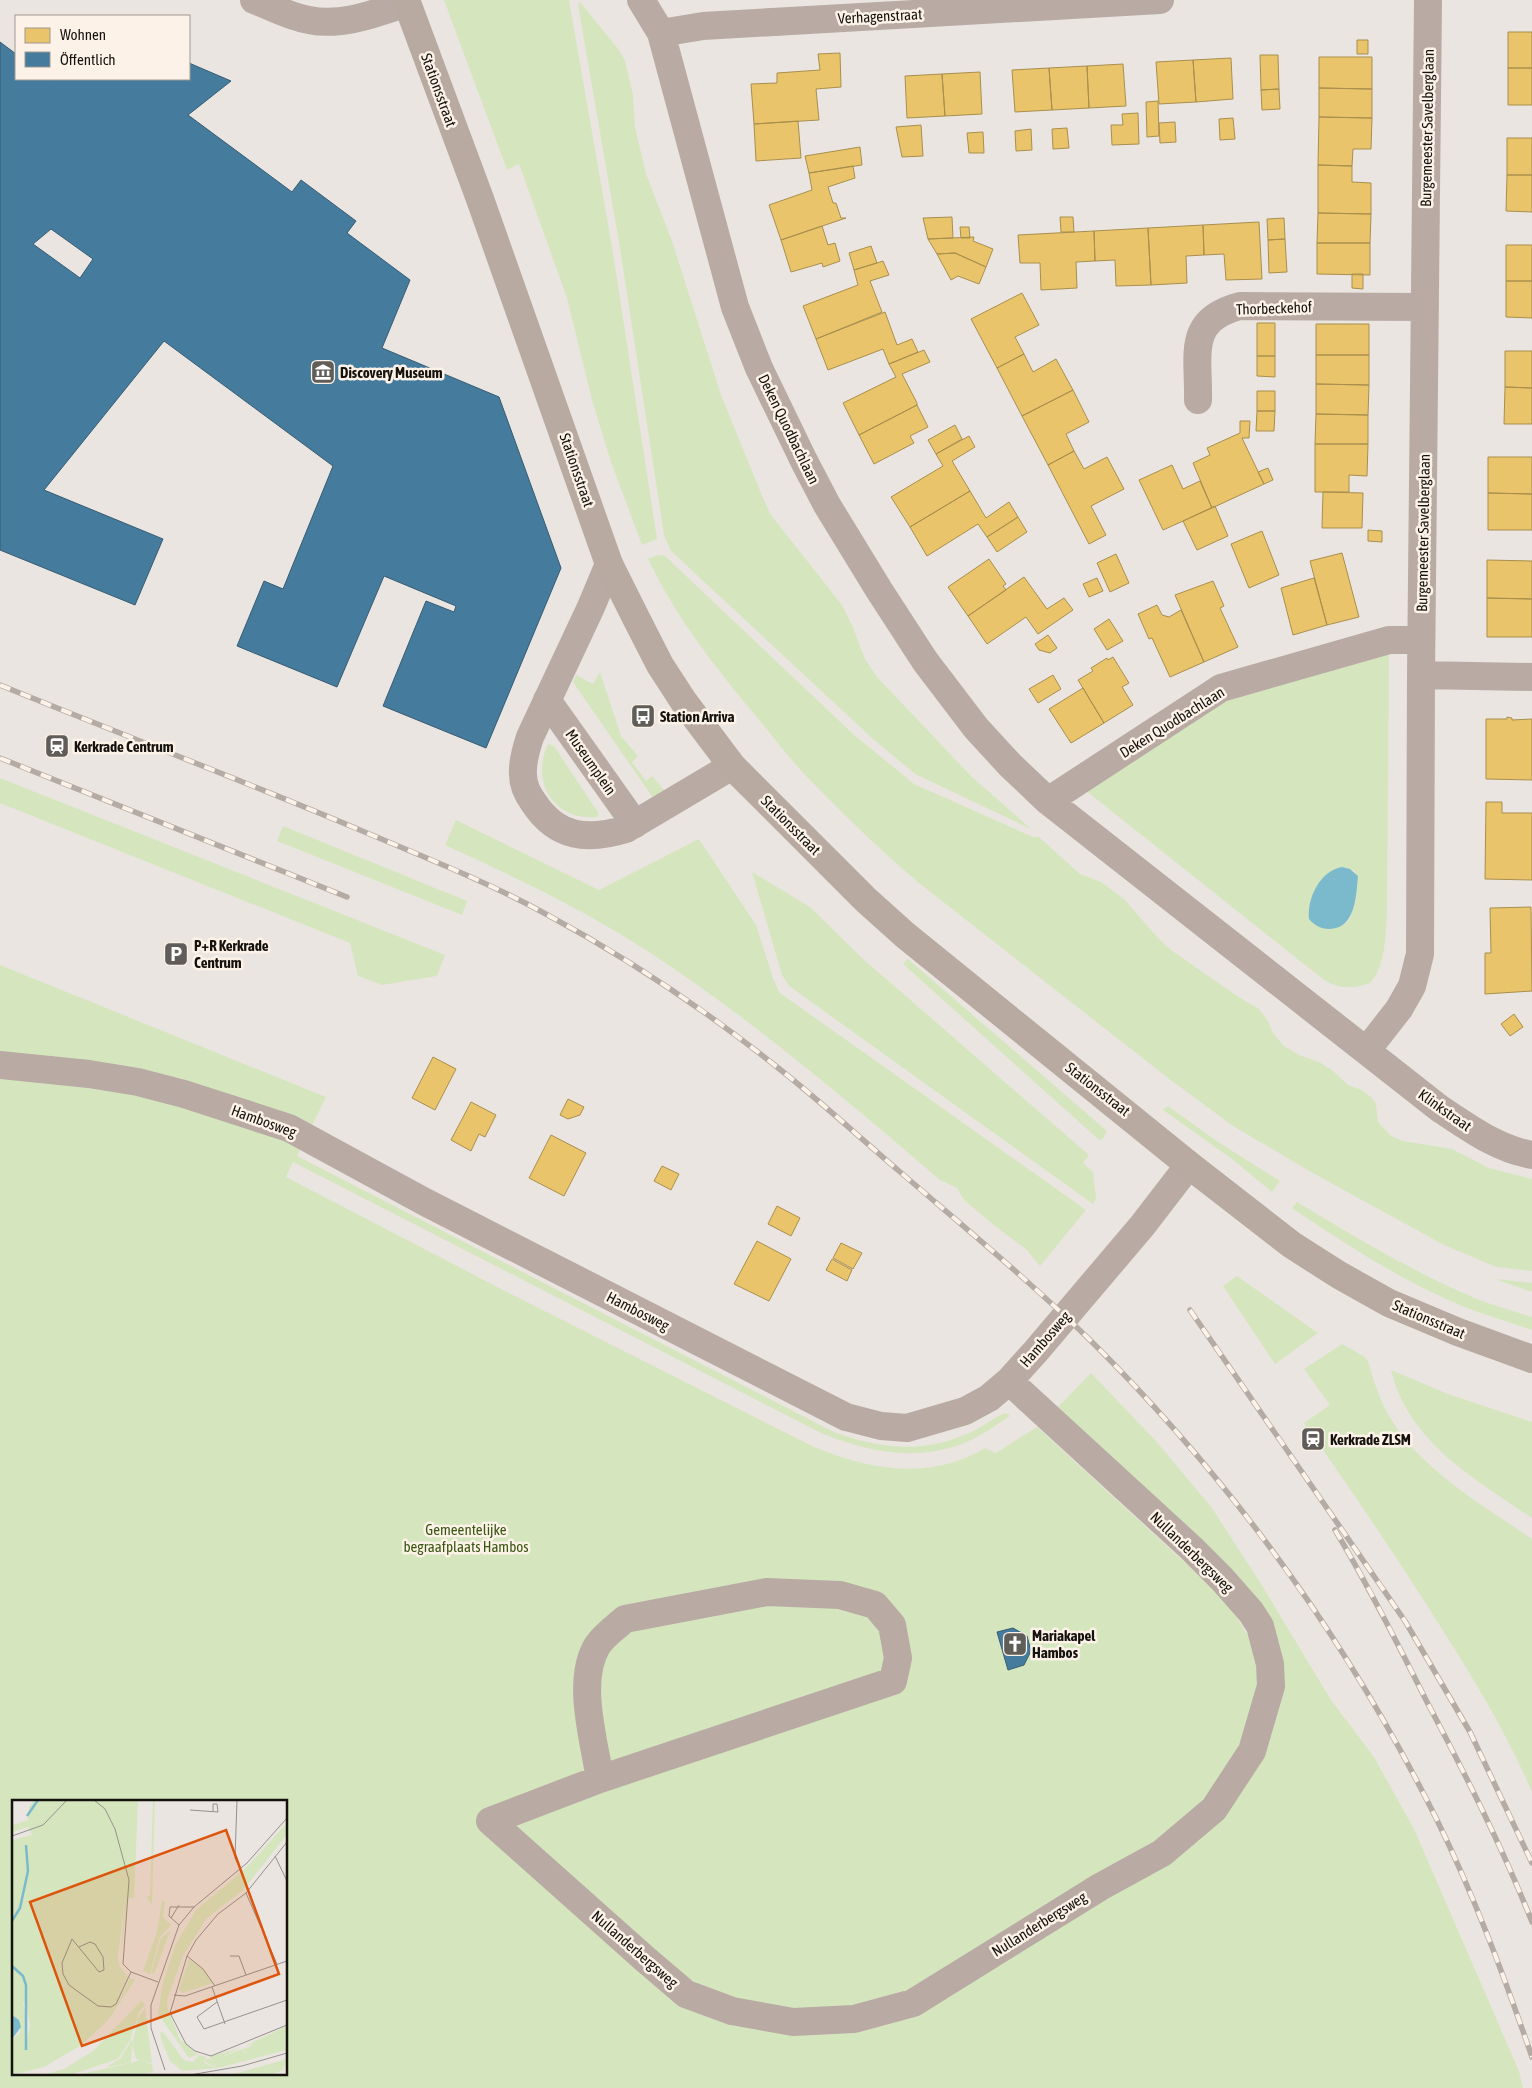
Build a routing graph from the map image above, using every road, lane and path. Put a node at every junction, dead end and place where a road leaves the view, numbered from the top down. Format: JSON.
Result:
{"nodes":[{"id":1,"x":254,"y":0,"type":"edge"},
{"id":2,"x":641,"y":0,"type":"edge"},
{"id":3,"x":1160,"y":0,"type":"edge"},
{"id":4,"x":1428,"y":0,"type":"edge"},
{"id":5,"x":406,"y":1,"type":"edge"},
{"id":6,"x":661,"y":34,"type":"junction"},
{"id":7,"x":1425,"y":307,"type":"junction"},
{"id":8,"x":1198,"y":400,"type":"dead end"},
{"id":9,"x":610,"y":564,"type":"junction"},
{"id":10,"x":1421,"y":640,"type":"junction"},
{"id":11,"x":1421,"y":675,"type":"junction"},
{"id":12,"x":1532,"y":677,"type":"edge"},
{"id":13,"x":547,"y":700,"type":"junction"},
{"id":14,"x":732,"y":766,"type":"junction"},
{"id":15,"x":1048,"y":801,"type":"junction"},
{"id":16,"x":635,"y":824,"type":"junction"},
{"id":17,"x":1367,"y":1050,"type":"junction"},
{"id":18,"x":0,"y":1066,"type":"edge"},
{"id":19,"x":1532,"y":1155,"type":"edge"},
{"id":20,"x":1189,"y":1165,"type":"junction"},
{"id":21,"x":1532,"y":1359,"type":"edge"},
{"id":22,"x":1009,"y":1381,"type":"junction"},
{"id":23,"x":600,"y":1779,"type":"junction"}],
"edges":[{"from":1,"to":5,"type":"street"},
{"from":2,"to":6,"type":"street","name":"Deken Quodbachlaan"},
{"from":3,"to":6,"type":"street","name":"Verhagenstraat"},
{"from":4,"to":7,"type":"street","name":"Burgemeester Savelberglaan"},
{"from":5,"to":9,"type":"main road","name":"Stationsstraat"},
{"from":6,"to":15,"type":"street","name":"Deken Quodbachlaan"},
{"from":7,"to":8,"type":"street","name":"Thorbeckehof"},
{"from":7,"to":10,"type":"street","name":"Burgemeester Savelberglaan"},
{"from":9,"to":13,"type":"street"},
{"from":9,"to":14,"type":"main road","name":"Stationsstraat"},
{"from":10,"to":11,"type":"street","name":"Burgemeester Savelberglaan"},
{"from":10,"to":15,"type":"street","name":"Deken Quodbachlaan"},
{"from":11,"to":12,"type":"street"},
{"from":11,"to":17,"type":"street","name":"Burgemeester Savelberglaan"},
{"from":13,"to":16,"type":"street","name":"Museumplein"},
{"from":13,"to":16,"type":"street"},
{"from":14,"to":16,"type":"street"},
{"from":14,"to":20,"type":"main road","name":"Stationsstraat"},
{"from":15,"to":17,"type":"street","name":"Deken Quodbachlaan"},
{"from":17,"to":19,"type":"street","name":"Klinkstraat"},
{"from":18,"to":22,"type":"street","name":"Hambosweg"},
{"from":20,"to":21,"type":"main road","name":"Stationsstraat"},
{"from":20,"to":22,"type":"street","name":"Hambosweg"},
{"from":22,"to":23,"type":"street","name":"Nullanderbergsweg"},
{"from":23,"to":23,"type":"street","name":"Nullanderbergsweg"}]}
